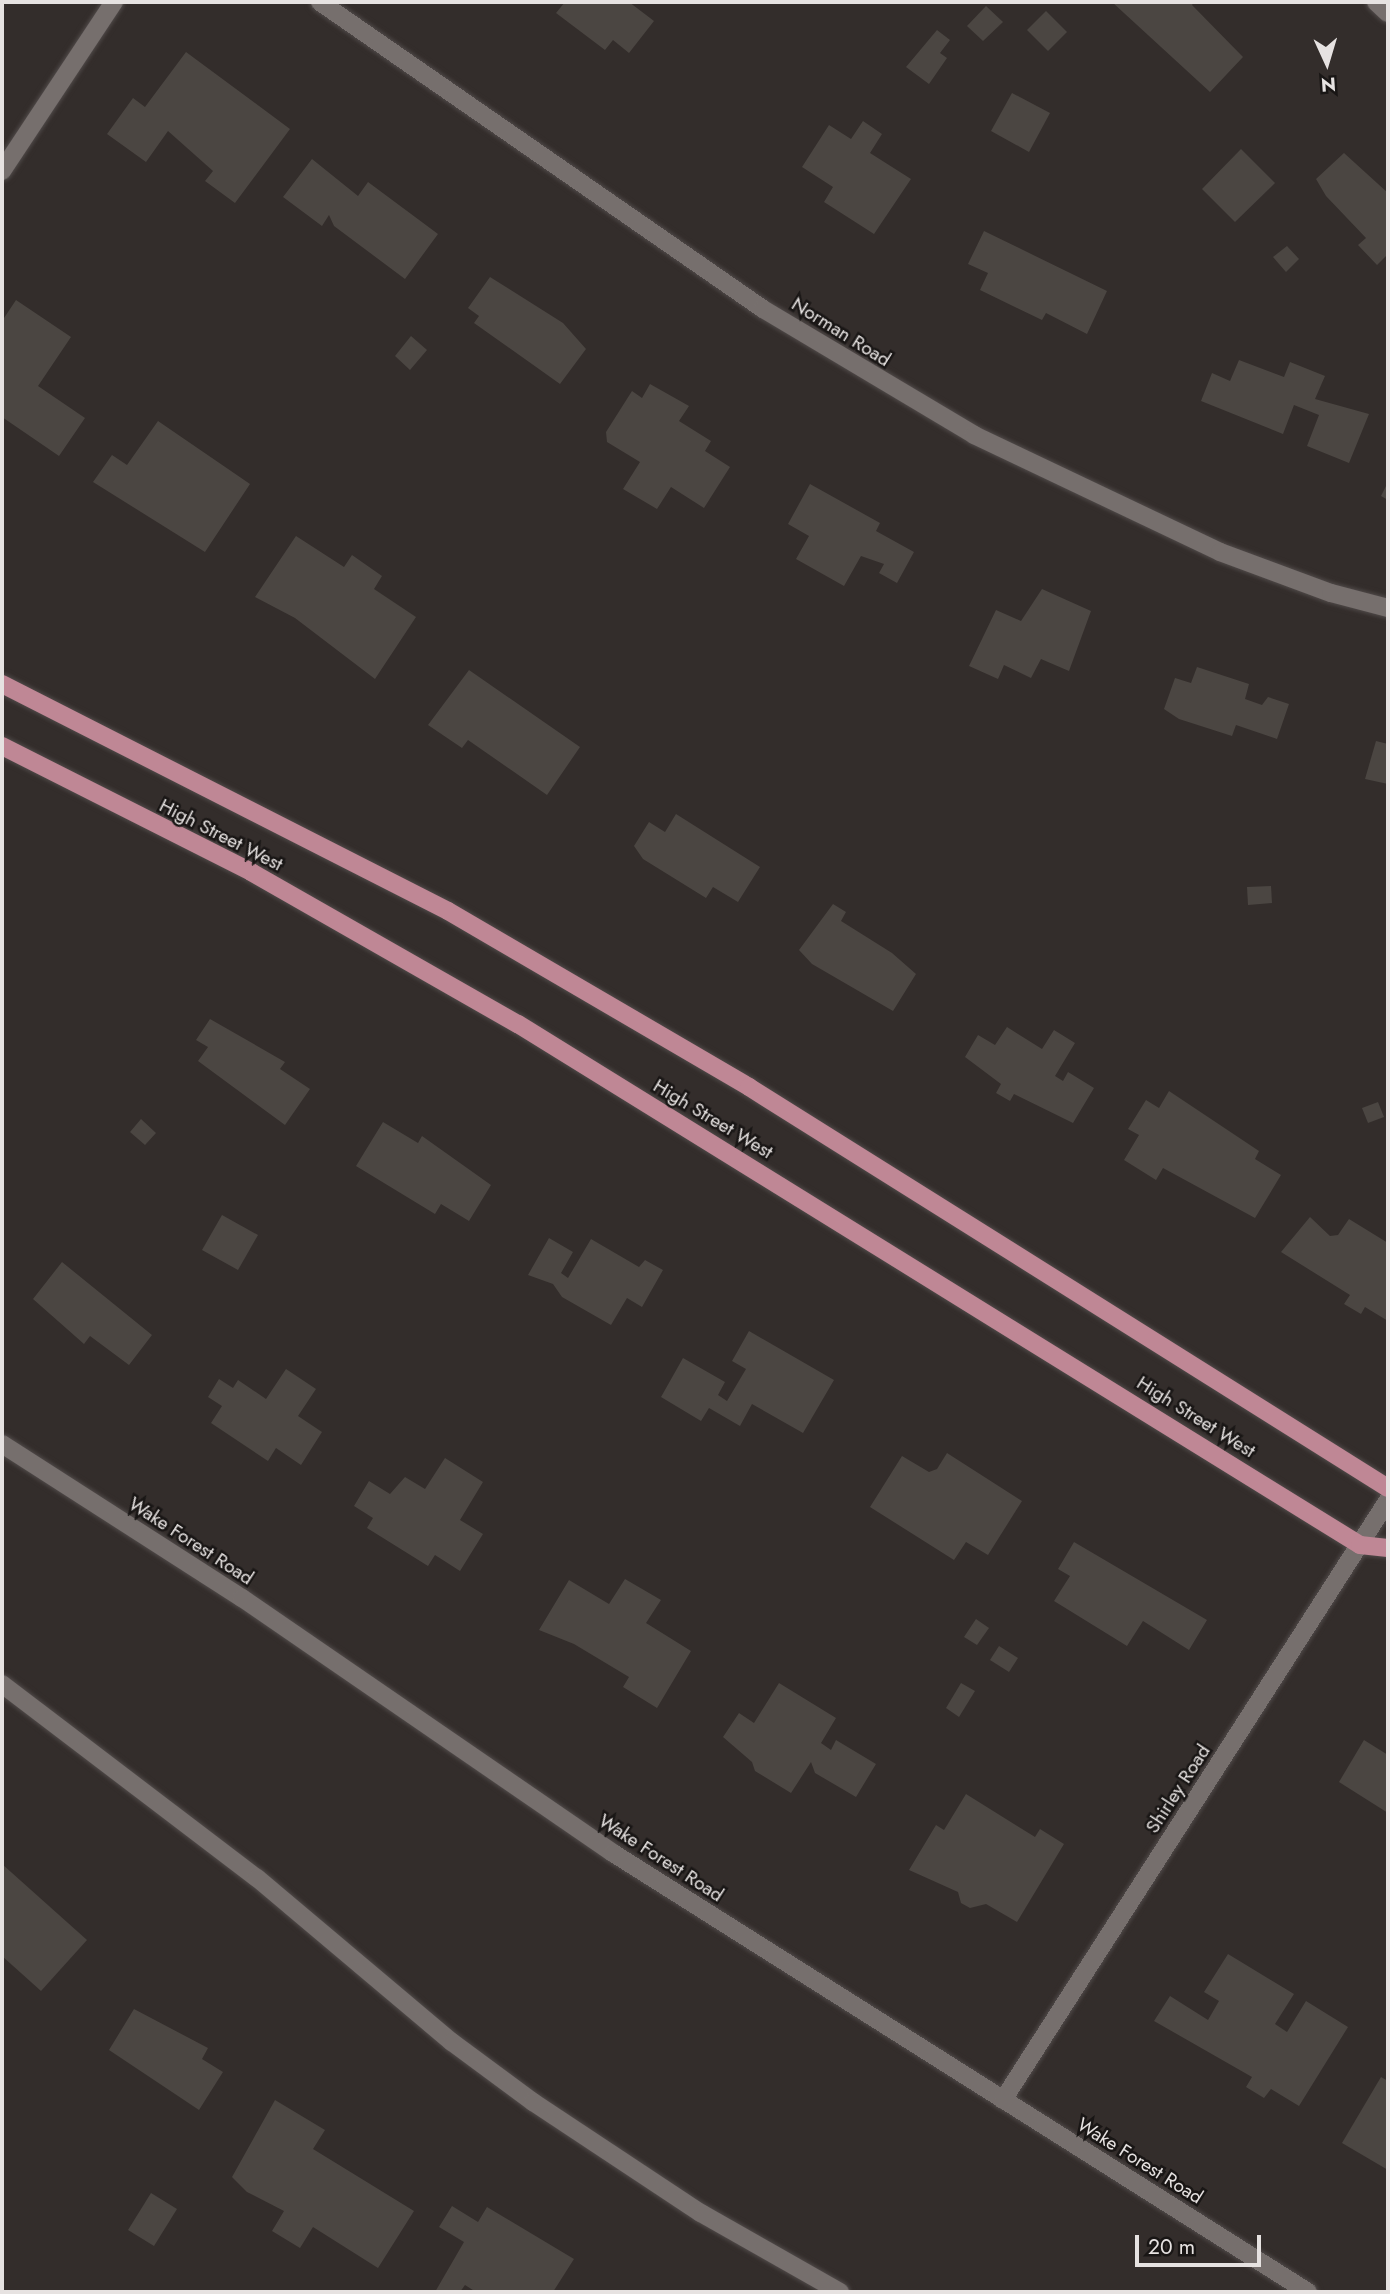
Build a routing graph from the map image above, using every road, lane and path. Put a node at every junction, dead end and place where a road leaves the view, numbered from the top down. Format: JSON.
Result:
{"nodes":[{"id":1,"x":114,"y":2,"type":"edge"},
{"id":2,"x":320,"y":2,"type":"edge"},
{"id":3,"x":1376,"y":2,"type":"edge"},
{"id":4,"x":1388,"y":13,"type":"edge"},
{"id":5,"x":2,"y":172,"type":"edge"},
{"id":6,"x":1388,"y":608,"type":"edge"},
{"id":7,"x":2,"y":684,"type":"edge"},
{"id":8,"x":2,"y":746,"type":"edge"},
{"id":9,"x":2,"y":1444,"type":"edge"},
{"id":10,"x":1388,"y":1488,"type":"edge"},
{"id":11,"x":1388,"y":1500,"type":"edge"},
{"id":12,"x":1360,"y":1545,"type":"junction"},
{"id":13,"x":1388,"y":1548,"type":"edge"},
{"id":14,"x":2,"y":1684,"type":"edge"},
{"id":15,"x":1003,"y":2100,"type":"junction"},
{"id":16,"x":840,"y":2292,"type":"edge"},
{"id":17,"x":1308,"y":2292,"type":"edge"}],
"edges":[{"from":1,"to":5,"type":"street"},
{"from":2,"to":6,"type":"street","name":"Norman Road"},
{"from":3,"to":4,"type":"street"},
{"from":7,"to":10,"type":"main road","name":"High Street West"},
{"from":8,"to":12,"type":"main road","name":"High Street West"},
{"from":9,"to":15,"type":"street","name":"Wake Forest Road"},
{"from":11,"to":12,"type":"street","name":"Shirley Road"},
{"from":12,"to":13,"type":"main road","name":"High Street West"},
{"from":12,"to":15,"type":"street","name":"Shirley Road"},
{"from":14,"to":16,"type":"street"},
{"from":15,"to":17,"type":"street","name":"Wake Forest Road"}]}
